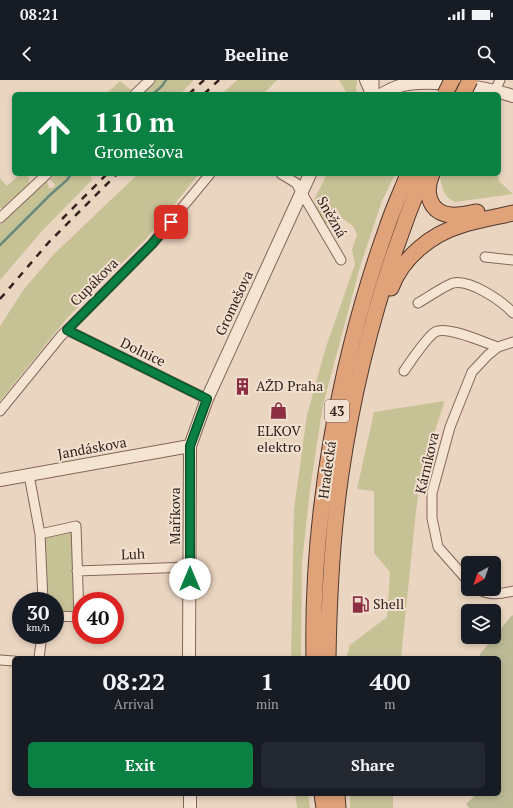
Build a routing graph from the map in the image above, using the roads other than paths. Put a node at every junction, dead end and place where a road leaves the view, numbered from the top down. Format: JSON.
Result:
{"nodes":[{"id":1,"x":150,"y":80,"type":"edge"},
{"id":2,"x":366,"y":80,"type":"edge"},
{"id":3,"x":374,"y":80,"type":"edge"},
{"id":4,"x":452,"y":80,"type":"edge"},
{"id":5,"x":470,"y":80,"type":"edge"},
{"id":6,"x":497,"y":85,"type":"edge"},
{"id":7,"x":137,"y":92,"type":"edge"},
{"id":8,"x":372,"y":92,"type":"edge"},
{"id":9,"x":373,"y":92,"type":"edge"},
{"id":10,"x":386,"y":92,"type":"edge"},
{"id":11,"x":446,"y":92,"type":"edge"},
{"id":12,"x":464,"y":92,"type":"edge"},
{"id":13,"x":513,"y":96,"type":"edge"},
{"id":14,"x":45,"y":176,"type":"edge"},
{"id":15,"x":208,"y":176,"type":"edge"},
{"id":16,"x":284,"y":176,"type":"edge"},
{"id":17,"x":309,"y":176,"type":"edge"},
{"id":18,"x":407,"y":176,"type":"edge"},
{"id":19,"x":423,"y":176,"type":"edge"},
{"id":20,"x":431,"y":176,"type":"edge"},
{"id":21,"x":301,"y":192,"type":"junction"},
{"id":22,"x":513,"y":203,"type":"edge"},
{"id":23,"x":513,"y":213,"type":"edge"},
{"id":24,"x":0,"y":218,"type":"edge"},
{"id":25,"x":485,"y":257,"type":"dead end"},
{"id":26,"x":341,"y":260,"type":"dead end"},
{"id":27,"x":513,"y":260,"type":"edge"},
{"id":28,"x":418,"y":303,"type":"dead end"},
{"id":29,"x":513,"y":313,"type":"edge"},
{"id":30,"x":67,"y":330,"type":"junction"},
{"id":31,"x":370,"y":330,"type":"junction"},
{"id":32,"x":513,"y":342,"type":"edge"},
{"id":33,"x":498,"y":347,"type":"junction"},
{"id":34,"x":404,"y":371,"type":"dead end"},
{"id":35,"x":207,"y":399,"type":"junction"},
{"id":36,"x":0,"y":411,"type":"edge"},
{"id":37,"x":190,"y":446,"type":"junction"},
{"id":38,"x":30,"y":475,"type":"junction"},
{"id":39,"x":0,"y":480,"type":"edge"},
{"id":40,"x":40,"y":534,"type":"junction"},
{"id":41,"x":190,"y":567,"type":"junction"},
{"id":42,"x":77,"y":571,"type":"junction"},
{"id":43,"x":461,"y":573,"type":"edge"},
{"id":44,"x":513,"y":591,"type":"edge"},
{"id":45,"x":43,"y":592,"type":"edge"},
{"id":46,"x":501,"y":594,"type":"edge"},
{"id":47,"x":64,"y":616,"type":"edge"},
{"id":48,"x":41,"y":644,"type":"edge"},
{"id":49,"x":39,"y":656,"type":"edge"},
{"id":50,"x":190,"y":656,"type":"edge"},
{"id":51,"x":314,"y":656,"type":"edge"},
{"id":52,"x":328,"y":656,"type":"edge"},
{"id":53,"x":0,"y":660,"type":"edge"},
{"id":54,"x":12,"y":661,"type":"edge"},
{"id":55,"x":190,"y":796,"type":"edge"},
{"id":56,"x":322,"y":796,"type":"edge"},
{"id":57,"x":337,"y":796,"type":"edge"},
{"id":58,"x":190,"y":808,"type":"edge"},
{"id":59,"x":324,"y":808,"type":"edge"},
{"id":60,"x":338,"y":808,"type":"edge"}],
"edges":[{"from":1,"to":7,"type":"street"},
{"from":2,"to":8,"type":"street"},
{"from":3,"to":9,"type":"street"},
{"from":4,"to":11,"type":"highway","bridge":true},
{"from":5,"to":12,"type":"highway","bridge":true},
{"from":6,"to":10,"type":"street"},
{"from":6,"to":13,"type":"street"},
{"from":14,"to":24,"type":"street"},
{"from":15,"to":30,"type":"street","name":"Cupákova"},
{"from":16,"to":21,"type":"street","name":"Sněžná"},
{"from":17,"to":21,"type":"street","name":"Gromešova"},
{"from":18,"to":51,"type":"highway","name":"Hradecká","number":"43"},
{"from":19,"to":31,"type":"highway","name":"Hradecká","number":"43"},
{"from":20,"to":22,"type":"highway"},
{"from":21,"to":26,"type":"street","name":"Sněžná"},
{"from":21,"to":35,"type":"street","name":"Gromešova"},
{"from":23,"to":31,"type":"highway"},
{"from":25,"to":27,"type":"street"},
{"from":28,"to":29,"type":"street"},
{"from":30,"to":35,"type":"street","name":"Dolnice"},
{"from":30,"to":36,"type":"street","name":"Cupákova"},
{"from":31,"to":52,"type":"highway","name":"Hradecká","number":"43"},
{"from":32,"to":33,"type":"street"},
{"from":33,"to":34,"type":"street"},
{"from":33,"to":43,"type":"street","name":"Kárníkova"},
{"from":35,"to":37,"type":"street","name":"Gromešova"},
{"from":37,"to":38,"type":"street","name":"Jandáskova"},
{"from":37,"to":41,"type":"street","name":"Maříkova"},
{"from":38,"to":39,"type":"street","name":"Jandáskova"},
{"from":38,"to":40,"type":"street"},
{"from":40,"to":42,"type":"street"},
{"from":40,"to":45,"type":"street"},
{"from":41,"to":42,"type":"street","name":"Luh"},
{"from":41,"to":50,"type":"street","name":"Maříkova"},
{"from":42,"to":47,"type":"street"},
{"from":44,"to":46,"type":"street"},
{"from":48,"to":49,"type":"street"},
{"from":53,"to":54,"type":"street"},
{"from":55,"to":58,"type":"street"},
{"from":56,"to":59,"type":"highway"},
{"from":57,"to":60,"type":"highway"}]}
